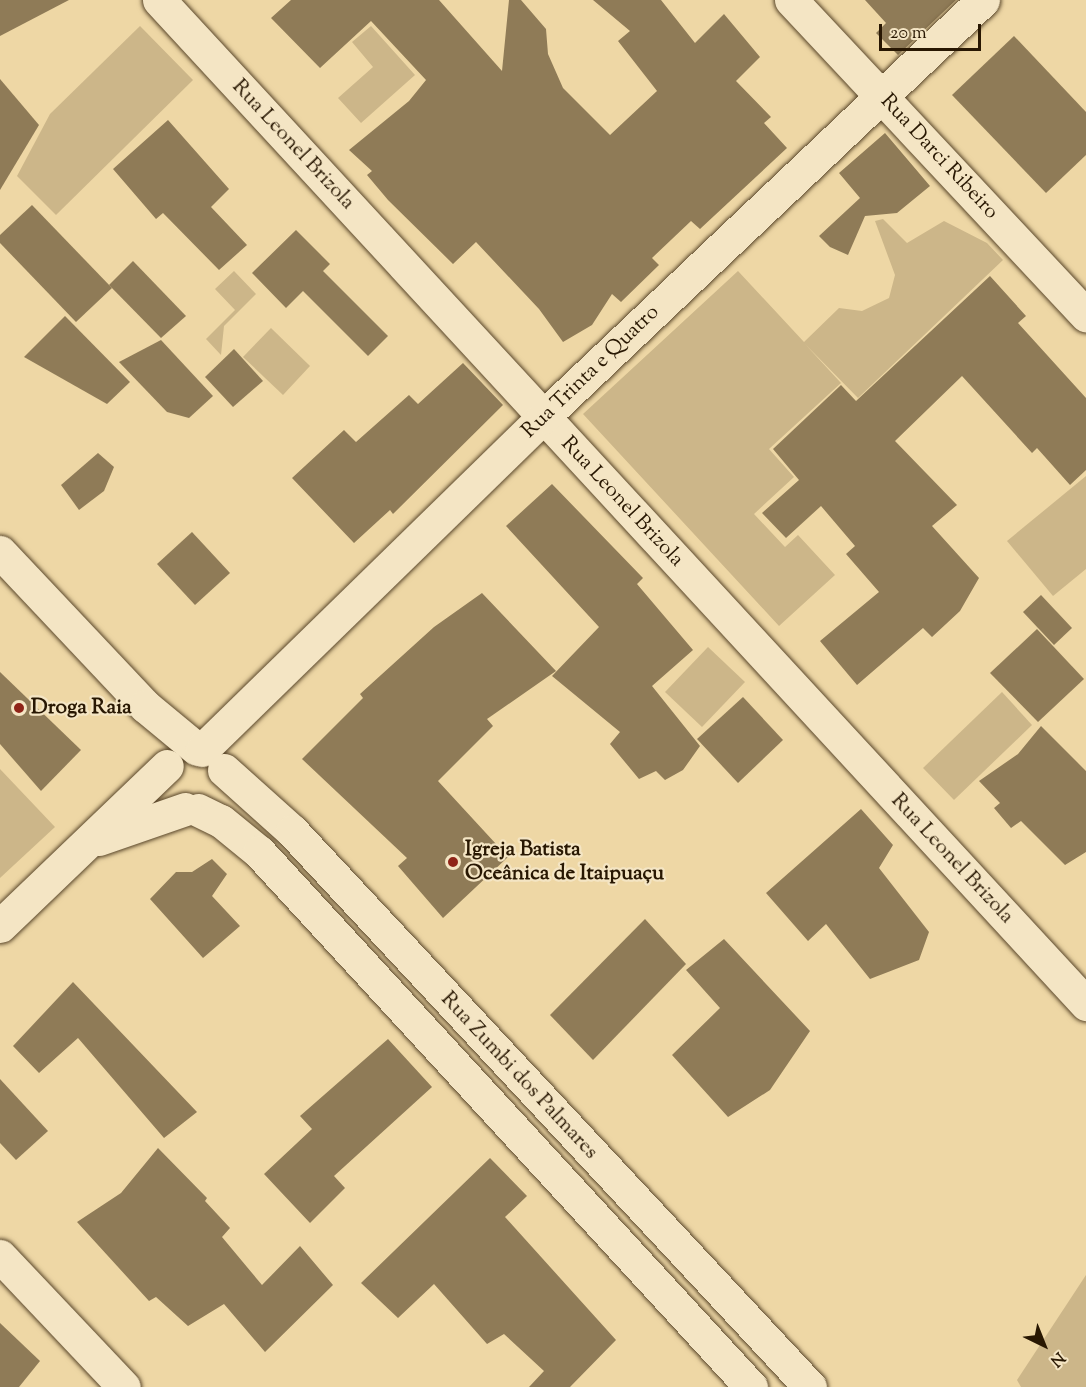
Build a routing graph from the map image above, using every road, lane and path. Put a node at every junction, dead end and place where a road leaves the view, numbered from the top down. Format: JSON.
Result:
{"nodes":[{"id":1,"x":159,"y":0,"type":"edge"},
{"id":2,"x":791,"y":0,"type":"edge"},
{"id":3,"x":984,"y":0,"type":"edge"},
{"id":4,"x":882,"y":95,"type":"junction"},
{"id":5,"x":1086,"y":315,"type":"edge"},
{"id":6,"x":543,"y":417,"type":"junction"},
{"id":7,"x":0,"y":552,"type":"edge"},
{"id":8,"x":192,"y":759,"type":"junction"},
{"id":9,"x":191,"y":810,"type":"junction"},
{"id":10,"x":91,"y":842,"type":"junction"},
{"id":11,"x":0,"y":926,"type":"edge"},
{"id":12,"x":1086,"y":1004,"type":"edge"},
{"id":13,"x":0,"y":1256,"type":"edge"},
{"id":14,"x":124,"y":1387,"type":"edge"},
{"id":15,"x":751,"y":1387,"type":"edge"},
{"id":16,"x":810,"y":1387,"type":"edge"}],
"edges":[{"from":1,"to":6,"type":"street","name":"Rua Leonel Brizola"},
{"from":2,"to":4,"type":"street","name":"Rua Darci Ribeiro"},
{"from":3,"to":4,"type":"street","name":"Rua Trinta e Quatro"},
{"from":4,"to":5,"type":"street","name":"Rua Darci Ribeiro"},
{"from":4,"to":6,"type":"street","name":"Rua Trinta e Quatro"},
{"from":6,"to":8,"type":"street","name":"Rua Trinta e Quatro"},
{"from":6,"to":12,"type":"street","name":"Rua Leonel Brizola"},
{"from":7,"to":8,"type":"street"},
{"from":8,"to":9,"type":"street","name":"Rua Zumbi dos Palmares"},
{"from":8,"to":9,"type":"street"},
{"from":8,"to":10,"type":"street","name":"Rua Trinta e Quatro"},
{"from":8,"to":16,"type":"street","name":"Rua Zumbi dos Palmares"},
{"from":9,"to":10,"type":"street"},
{"from":9,"to":15,"type":"street","name":"Rua Zumbi dos Palmares"},
{"from":10,"to":11,"type":"street","name":"Rua Trinta e Quatro"},
{"from":13,"to":14,"type":"street"}]}
